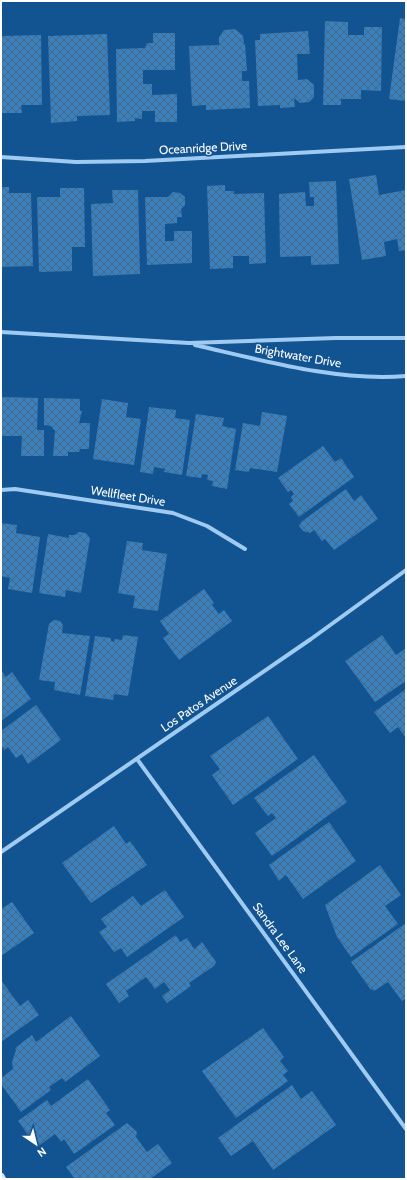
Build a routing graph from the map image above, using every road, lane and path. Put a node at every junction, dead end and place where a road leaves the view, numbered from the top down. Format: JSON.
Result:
{"nodes":[{"id":1,"x":406,"y":147,"type":"edge"},
{"id":2,"x":1,"y":157,"type":"edge"},
{"id":3,"x":1,"y":332,"type":"edge"},
{"id":4,"x":406,"y":338,"type":"edge"},
{"id":5,"x":189,"y":343,"type":"junction"},
{"id":6,"x":406,"y":376,"type":"edge"},
{"id":7,"x":1,"y":490,"type":"edge"},
{"id":8,"x":245,"y":549,"type":"dead end"},
{"id":9,"x":406,"y":570,"type":"edge"},
{"id":10,"x":137,"y":759,"type":"junction"},
{"id":11,"x":1,"y":852,"type":"edge"},
{"id":12,"x":406,"y":1129,"type":"edge"}],
"edges":[{"from":1,"to":2,"type":"street","name":"Oceanridge Drive"},
{"from":3,"to":5,"type":"street","name":"Brightwater Drive"},
{"from":4,"to":5,"type":"street","name":"Brightwater Drive"},
{"from":5,"to":6,"type":"street","name":"Brightwater Drive"},
{"from":7,"to":8,"type":"street","name":"Wellfleet Drive"},
{"from":9,"to":10,"type":"street","name":"Los Patos Avenue"},
{"from":10,"to":11,"type":"street","name":"Los Patos Avenue"},
{"from":10,"to":12,"type":"street","name":"Sandra Lee Lane"}]}
